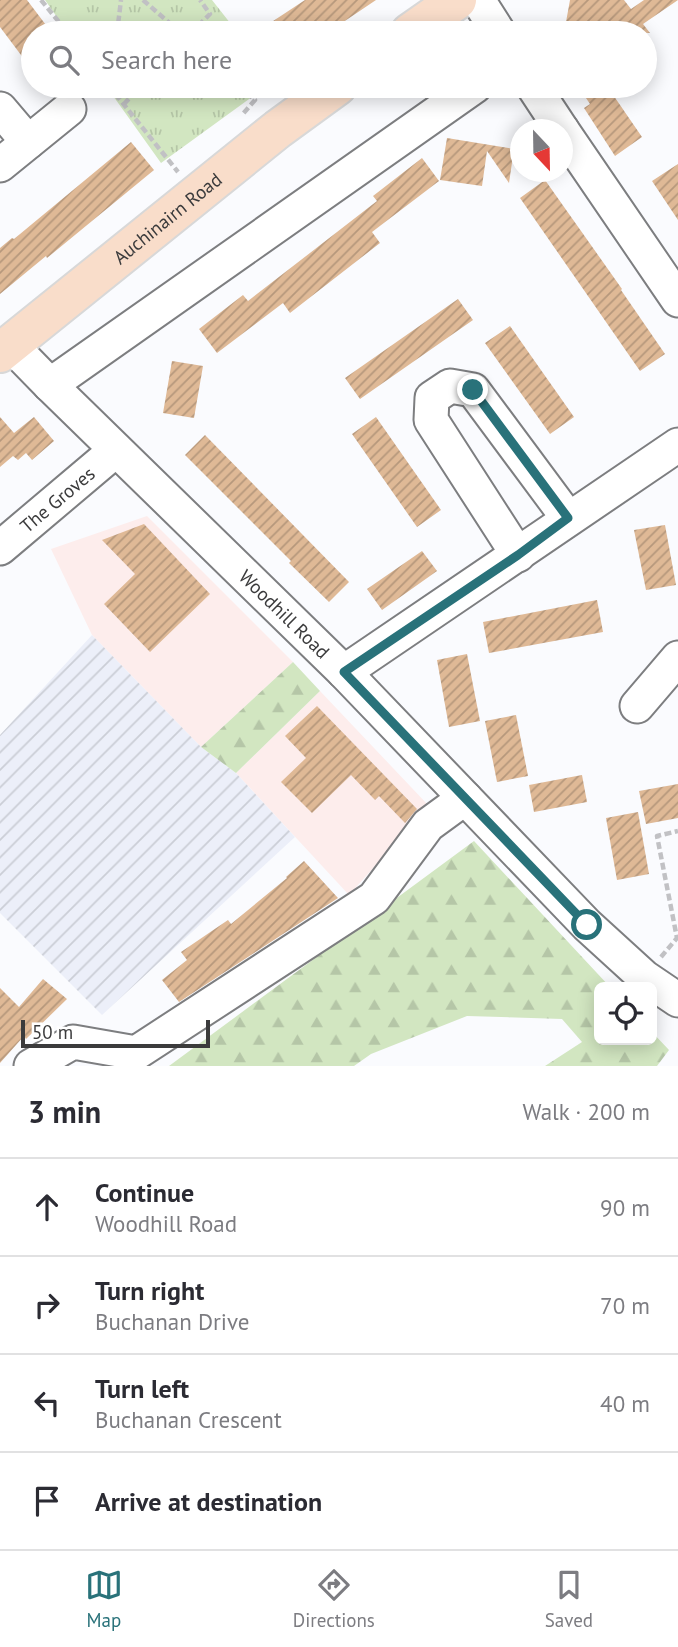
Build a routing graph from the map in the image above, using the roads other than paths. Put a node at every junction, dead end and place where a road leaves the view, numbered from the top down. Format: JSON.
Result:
{"nodes":[{"id":1,"x":457,"y":0,"type":"edge"},
{"id":2,"x":478,"y":0,"type":"edge"},
{"id":3,"x":427,"y":21,"type":"edge"},
{"id":4,"x":491,"y":21,"type":"edge"},
{"id":5,"x":321,"y":98,"type":"edge"},
{"id":6,"x":458,"y":98,"type":"edge"},
{"id":7,"x":541,"y":98,"type":"edge"},
{"id":8,"x":0,"y":109,"type":"edge"},
{"id":9,"x":69,"y":109,"type":"dead end"},
{"id":10,"x":555,"y":119,"type":"edge"},
{"id":11,"x":28,"y":142,"type":"junction"},
{"id":12,"x":573,"y":144,"type":"edge"},
{"id":13,"x":0,"y":165,"type":"edge"},
{"id":14,"x":667,"y":260,"type":"edge"},
{"id":15,"x":678,"y":300,"type":"edge"},
{"id":16,"x":5,"y":349,"type":"edge"},
{"id":17,"x":50,"y":385,"type":"junction"},
{"id":18,"x":678,"y":444,"type":"edge"},
{"id":19,"x":116,"y":450,"type":"junction"},
{"id":20,"x":568,"y":518,"type":"junction"},
{"id":21,"x":0,"y":548,"type":"edge"},
{"id":22,"x":518,"y":555,"type":"junction"},
{"id":23,"x":678,"y":658,"type":"edge"},
{"id":24,"x":344,"y":672,"type":"junction"},
{"id":25,"x":637,"y":706,"type":"dead end"},
{"id":26,"x":465,"y":798,"type":"junction"},
{"id":27,"x":678,"y":1000,"type":"edge"},
{"id":28,"x":31,"y":1066,"type":"edge"}],
"edges":[{"from":1,"to":3,"type":"main road"},
{"from":2,"to":4,"type":"street"},
{"from":5,"to":16,"type":"main road","name":"Auchinairn Road"},
{"from":6,"to":17,"type":"street"},
{"from":7,"to":10,"type":"street"},
{"from":8,"to":11,"type":"street"},
{"from":9,"to":11,"type":"street"},
{"from":11,"to":13,"type":"street"},
{"from":12,"to":14,"type":"street"},
{"from":14,"to":15,"type":"street"},
{"from":16,"to":17,"type":"street","name":"Woodhill Road"},
{"from":17,"to":19,"type":"street","name":"Woodhill Road"},
{"from":18,"to":20,"type":"street"},
{"from":19,"to":21,"type":"street","name":"The Groves"},
{"from":19,"to":24,"type":"street","name":"Woodhill Road"},
{"from":20,"to":22,"type":"street"},
{"from":20,"to":22,"type":"street"},
{"from":22,"to":24,"type":"street"},
{"from":23,"to":25,"type":"street"},
{"from":24,"to":26,"type":"street","name":"Woodhill Road"},
{"from":26,"to":27,"type":"street","name":"Woodhill Road"},
{"from":26,"to":28,"type":"street"}]}
